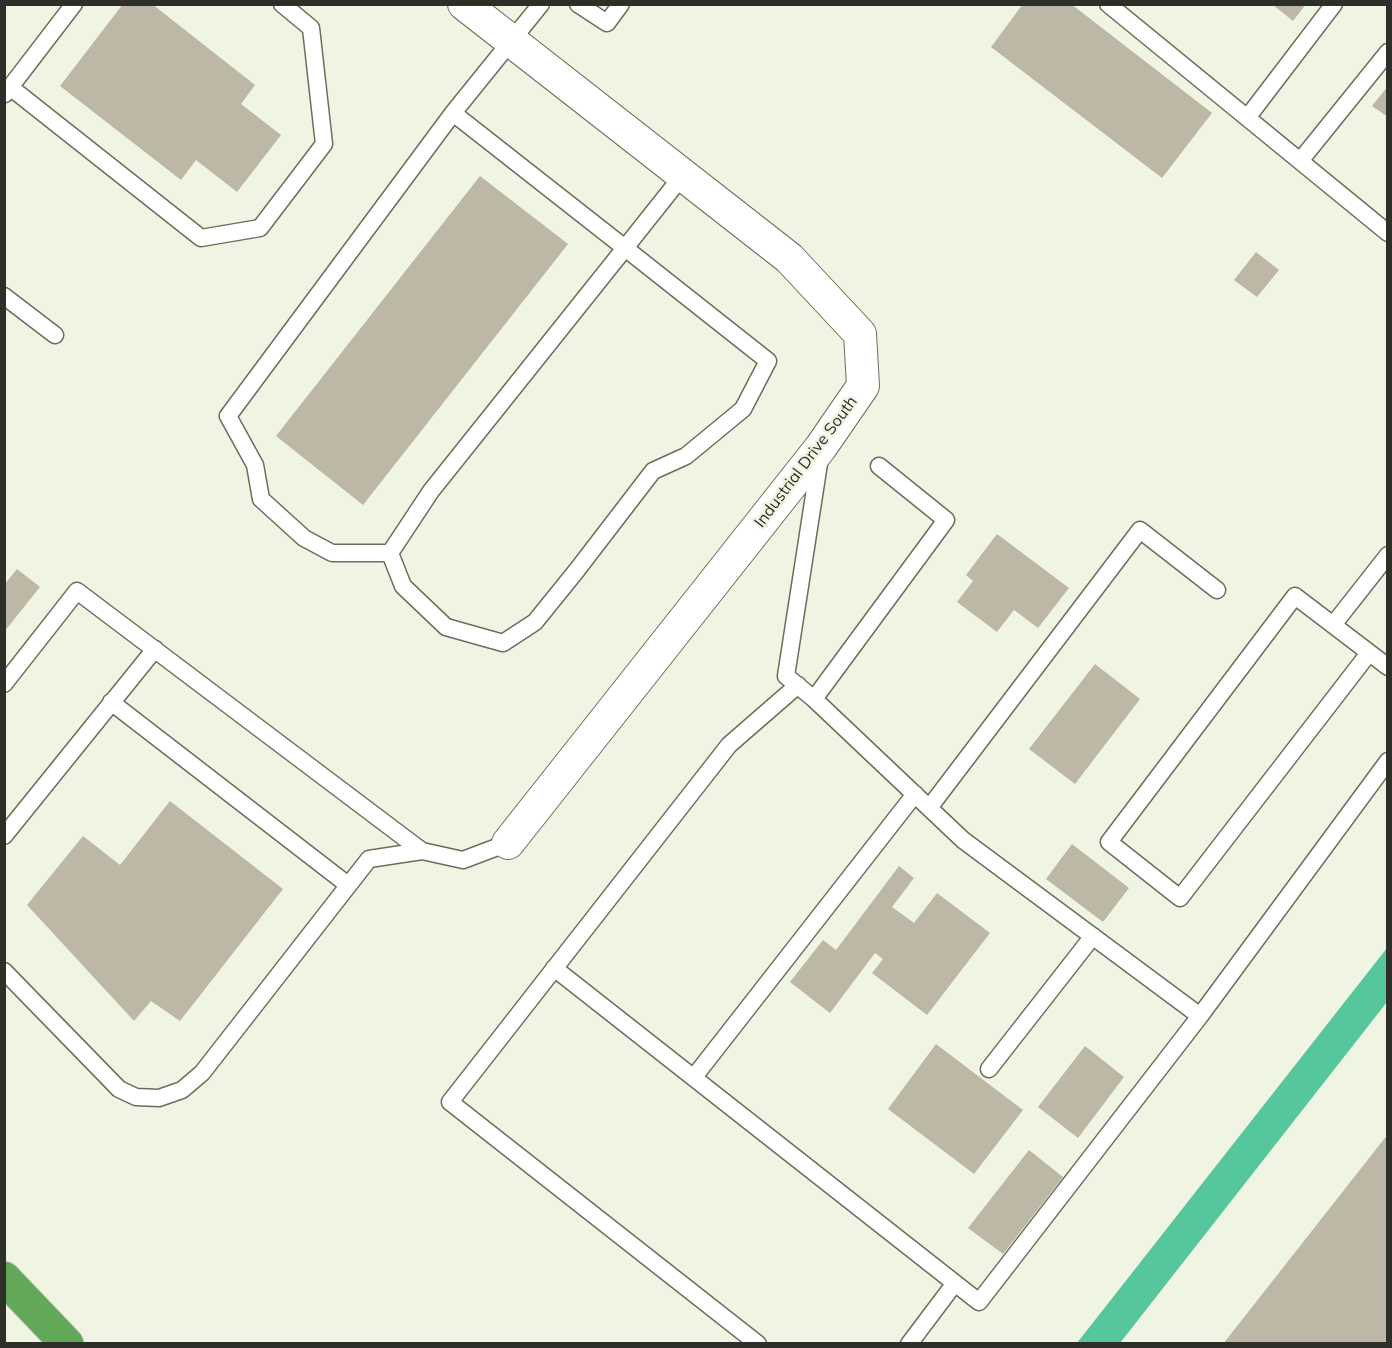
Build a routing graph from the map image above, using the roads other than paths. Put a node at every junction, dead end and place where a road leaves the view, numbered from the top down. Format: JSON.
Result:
{"nodes":[{"id":1,"x":74,"y":4,"type":"edge"},
{"id":2,"x":282,"y":4,"type":"edge"},
{"id":3,"x":464,"y":4,"type":"edge"},
{"id":4,"x":541,"y":4,"type":"edge"},
{"id":5,"x":578,"y":4,"type":"edge"},
{"id":6,"x":621,"y":4,"type":"edge"},
{"id":7,"x":1108,"y":4,"type":"edge"},
{"id":8,"x":1334,"y":4,"type":"edge"},
{"id":9,"x":512,"y":42,"type":"junction"},
{"id":10,"x":1388,"y":52,"type":"edge"},
{"id":11,"x":7,"y":90,"type":"edge"},
{"id":12,"x":453,"y":113,"type":"junction"},
{"id":13,"x":1247,"y":118,"type":"junction"},
{"id":14,"x":1300,"y":161,"type":"junction"},
{"id":15,"x":683,"y":175,"type":"junction"},
{"id":16,"x":1388,"y":233,"type":"edge"},
{"id":17,"x":625,"y":248,"type":"junction"},
{"id":18,"x":4,"y":296,"type":"edge"},
{"id":19,"x":55,"y":335,"type":"dead end"},
{"id":20,"x":821,"y":447,"type":"junction"},
{"id":21,"x":879,"y":466,"type":"dead end"},
{"id":22,"x":390,"y":553,"type":"junction"},
{"id":23,"x":1388,"y":555,"type":"edge"},
{"id":24,"x":1217,"y":590,"type":"dead end"},
{"id":25,"x":1333,"y":625,"type":"junction"},
{"id":26,"x":155,"y":649,"type":"junction"},
{"id":27,"x":1369,"y":653,"type":"junction"},
{"id":28,"x":1388,"y":667,"type":"edge"},
{"id":29,"x":4,"y":684,"type":"edge"},
{"id":30,"x":798,"y":685,"type":"junction"},
{"id":31,"x":814,"y":699,"type":"junction"},
{"id":32,"x":111,"y":702,"type":"junction"},
{"id":33,"x":1388,"y":761,"type":"edge"},
{"id":34,"x":915,"y":794,"type":"junction"},
{"id":35,"x":929,"y":808,"type":"junction"},
{"id":36,"x":4,"y":836,"type":"edge"},
{"id":37,"x":508,"y":843,"type":"joint"},
{"id":38,"x":422,"y":851,"type":"junction"},
{"id":39,"x":348,"y":885,"type":"junction"},
{"id":40,"x":1093,"y":936,"type":"junction"},
{"id":41,"x":554,"y":968,"type":"junction"},
{"id":42,"x":4,"y":971,"type":"edge"},
{"id":43,"x":1200,"y":1016,"type":"junction"},
{"id":44,"x":989,"y":1069,"type":"dead end"},
{"id":45,"x":694,"y":1077,"type":"junction"},
{"id":46,"x":4,"y":1278,"type":"edge"},
{"id":47,"x":955,"y":1283,"type":"junction"},
{"id":48,"x":67,"y":1344,"type":"edge"},
{"id":49,"x":758,"y":1344,"type":"edge"},
{"id":50,"x":909,"y":1344,"type":"edge"}],
"edges":[{"from":1,"to":11,"type":"lane"},
{"from":2,"to":11,"type":"lane"},
{"from":3,"to":9,"type":"street","name":"Industrial Drive South"},
{"from":4,"to":9,"type":"lane"},
{"from":5,"to":6,"type":"lane"},
{"from":7,"to":13,"type":"lane"},
{"from":8,"to":13,"type":"lane"},
{"from":9,"to":12,"type":"lane"},
{"from":9,"to":15,"type":"street","name":"Industrial Drive South"},
{"from":10,"to":14,"type":"lane"},
{"from":12,"to":17,"type":"lane"},
{"from":12,"to":22,"type":"lane"},
{"from":13,"to":14,"type":"lane"},
{"from":14,"to":16,"type":"lane"},
{"from":15,"to":17,"type":"lane"},
{"from":15,"to":20,"type":"street","name":"Industrial Drive South"},
{"from":17,"to":22,"type":"lane"},
{"from":17,"to":22,"type":"lane"},
{"from":18,"to":19,"type":"lane"},
{"from":20,"to":30,"type":"lane"},
{"from":20,"to":37,"type":"street","name":"Industrial Drive South"},
{"from":21,"to":31,"type":"lane"},
{"from":23,"to":25,"type":"lane"},
{"from":24,"to":35,"type":"lane"},
{"from":25,"to":27,"type":"lane"},
{"from":25,"to":27,"type":"lane"},
{"from":26,"to":29,"type":"lane"},
{"from":26,"to":32,"type":"lane"},
{"from":26,"to":38,"type":"lane"},
{"from":27,"to":28,"type":"lane"},
{"from":30,"to":31,"type":"lane"},
{"from":30,"to":41,"type":"lane"},
{"from":31,"to":34,"type":"lane"},
{"from":32,"to":36,"type":"lane"},
{"from":32,"to":39,"type":"lane"},
{"from":33,"to":43,"type":"lane"},
{"from":34,"to":35,"type":"lane"},
{"from":34,"to":45,"type":"lane"},
{"from":35,"to":40,"type":"lane"},
{"from":37,"to":38,"type":"lane"},
{"from":38,"to":39,"type":"lane"},
{"from":39,"to":42,"type":"lane"},
{"from":40,"to":43,"type":"lane"},
{"from":40,"to":44,"type":"lane"},
{"from":41,"to":45,"type":"lane"},
{"from":41,"to":49,"type":"lane"},
{"from":43,"to":47,"type":"lane"},
{"from":45,"to":47,"type":"lane"},
{"from":46,"to":48,"type":"highway"},
{"from":47,"to":50,"type":"lane"}]}
